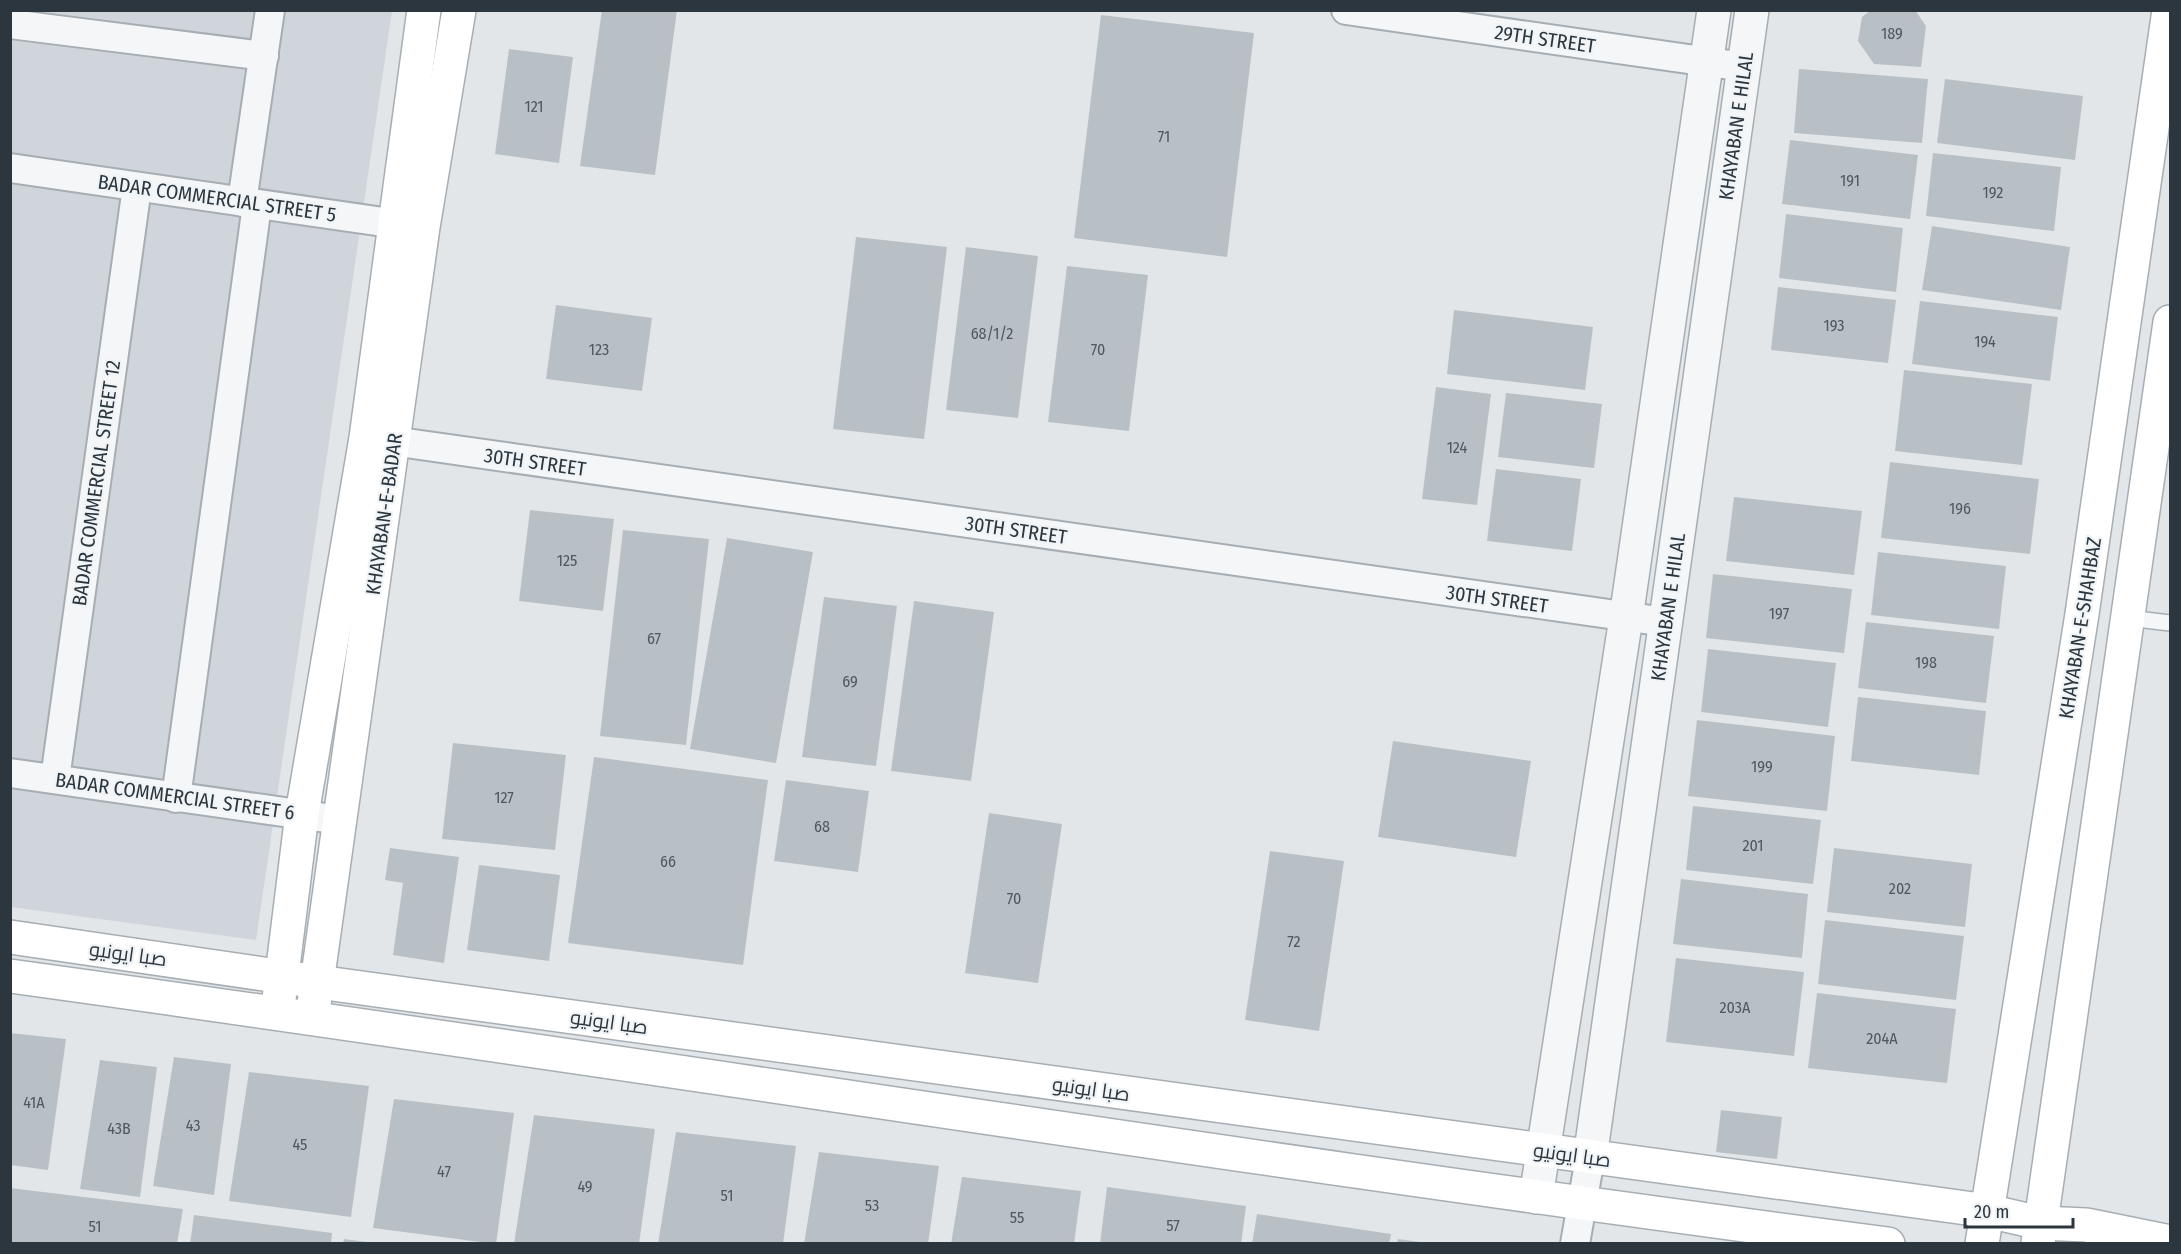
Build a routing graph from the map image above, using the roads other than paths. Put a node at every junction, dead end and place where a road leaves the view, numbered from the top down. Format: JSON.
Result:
{"nodes":[{"id":1,"x":270,"y":10,"type":"edge"},
{"id":2,"x":424,"y":10,"type":"edge"},
{"id":3,"x":459,"y":10,"type":"edge"},
{"id":4,"x":1346,"y":10,"type":"edge"},
{"id":5,"x":1714,"y":10,"type":"edge"},
{"id":6,"x":1752,"y":10,"type":"edge"},
{"id":7,"x":2169,"y":10,"type":"edge"},
{"id":8,"x":10,"y":24,"type":"edge"},
{"id":9,"x":264,"y":56,"type":"junction"},
{"id":10,"x":1707,"y":62,"type":"junction"},
{"id":11,"x":1744,"y":67,"type":"junction"},
{"id":12,"x":10,"y":168,"type":"edge"},
{"id":13,"x":137,"y":186,"type":"junction"},
{"id":14,"x":249,"y":204,"type":"junction"},
{"id":15,"x":410,"y":225,"type":"junction"},
{"id":16,"x":2170,"y":322,"type":"edge"},
{"id":17,"x":380,"y":440,"type":"junction"},
{"id":18,"x":1626,"y":618,"type":"junction"},
{"id":19,"x":2128,"y":618,"type":"junction"},
{"id":20,"x":1665,"y":622,"type":"junction"},
{"id":21,"x":2170,"y":623,"type":"edge"},
{"id":22,"x":10,"y":773,"type":"edge"},
{"id":23,"x":55,"y":779,"type":"junction"},
{"id":24,"x":176,"y":798,"type":"junction"},
{"id":25,"x":302,"y":814,"type":"junction"},
{"id":26,"x":340,"y":820,"type":"junction"},
{"id":27,"x":10,"y":937,"type":"edge"},
{"id":28,"x":10,"y":976,"type":"edge"},
{"id":29,"x":281,"y":976,"type":"junction"},
{"id":30,"x":318,"y":982,"type":"junction"},
{"id":31,"x":278,"y":1012,"type":"junction"},
{"id":32,"x":312,"y":1017,"type":"junction"},
{"id":33,"x":1545,"y":1152,"type":"junction"},
{"id":34,"x":1590,"y":1158,"type":"junction"},
{"id":35,"x":1536,"y":1197,"type":"junction"},
{"id":36,"x":1582,"y":1204,"type":"junction"},
{"id":37,"x":1988,"y":1211,"type":"junction"},
{"id":38,"x":2039,"y":1233,"type":"edge"},
{"id":39,"x":2170,"y":1242,"type":"edge"},
{"id":40,"x":1575,"y":1244,"type":"edge"},
{"id":41,"x":1888,"y":1244,"type":"edge"},
{"id":42,"x":1982,"y":1244,"type":"edge"}],
"edges":[{"from":1,"to":9,"type":"street"},
{"from":2,"to":15,"type":"main road","name":"KHAYABAN-E-BADAR"},
{"from":3,"to":15,"type":"main road","name":"KHAYABAN-E-BADAR"},
{"from":4,"to":10,"type":"street","name":"29TH STREET"},
{"from":5,"to":10,"type":"street","name":"KHAYABAN E HILAL"},
{"from":6,"to":11,"type":"street","name":"KHAYABAN E HILAL"},
{"from":7,"to":37,"type":"main road","name":"KHAYABAN-E-SHAHBAZ"},
{"from":8,"to":9,"type":"street"},
{"from":9,"to":14,"type":"street"},
{"from":10,"to":11,"type":"street","name":"29TH STREET"},
{"from":10,"to":18,"type":"street","name":"KHAYABAN E HILAL"},
{"from":11,"to":20,"type":"street","name":"KHAYABAN E HILAL"},
{"from":12,"to":13,"type":"street","name":"BADAR COMMERCIAL STREET 5"},
{"from":13,"to":14,"type":"street","name":"BADAR COMMERCIAL STREET 5"},
{"from":13,"to":23,"type":"street","name":"BADAR COMMERCIAL STREET 12"},
{"from":14,"to":15,"type":"street","name":"BADAR COMMERCIAL STREET 5"},
{"from":14,"to":24,"type":"street"},
{"from":15,"to":17,"type":"main road","name":"KHAYABAN-E-BADAR"},
{"from":16,"to":19,"type":"main road"},
{"from":17,"to":18,"type":"street","name":"30TH STREET"},
{"from":17,"to":25,"type":"main road","name":"KHAYABAN-E-BADAR"},
{"from":17,"to":26,"type":"main road","name":"KHAYABAN-E-BADAR"},
{"from":18,"to":20,"type":"street","name":"30TH STREET"},
{"from":18,"to":33,"type":"street","name":"KHAYABAN E HILAL"},
{"from":19,"to":21,"type":"lane"},
{"from":19,"to":38,"type":"main road"},
{"from":20,"to":34,"type":"street","name":"KHAYABAN E HILAL"},
{"from":22,"to":23,"type":"street","name":"BADAR COMMERCIAL STREET 6"},
{"from":23,"to":24,"type":"street","name":"BADAR COMMERCIAL STREET 6"},
{"from":24,"to":25,"type":"street","name":"BADAR COMMERCIAL STREET 6"},
{"from":25,"to":26,"type":"street","name":"BADAR COMMERCIAL STREET 6"},
{"from":25,"to":29,"type":"main road","name":"KHAYABAN-E-BADAR"},
{"from":26,"to":30,"type":"main road","name":"KHAYABAN-E-BADAR"},
{"from":27,"to":29,"type":"main road","name":"صبا ایونیو"},
{"from":28,"to":31,"type":"main road","name":"صبا ایونیو"},
{"from":29,"to":30,"type":"main road","name":"صبا ایونیو"},
{"from":29,"to":31,"type":"main road","name":"KHAYABAN-E-BADAR"},
{"from":30,"to":32,"type":"main road","name":"KHAYABAN-E-BADAR"},
{"from":30,"to":33,"type":"main road","name":"صبا ایونیو"},
{"from":31,"to":32,"type":"main road","name":"صبا ایونیو"},
{"from":32,"to":35,"type":"main road","name":"صبا ایونیو"},
{"from":33,"to":34,"type":"main road","name":"صبا ایونیو"},
{"from":33,"to":35,"type":"street","name":"KHAYABAN E HILAL"},
{"from":34,"to":36,"type":"street","name":"KHAYABAN E HILAL"},
{"from":34,"to":37,"type":"main road","name":"صبا ایونیو"},
{"from":35,"to":36,"type":"main road","name":"صبا ایونیو"},
{"from":36,"to":40,"type":"street","name":"KHAYABAN E HILAL"},
{"from":36,"to":41,"type":"main road","name":"صبا ایونیو"},
{"from":37,"to":38,"type":"main road","name":"صبا ایونیو"},
{"from":37,"to":42,"type":"main road","name":"KHAYABAN-E-SHAHBAZ"},
{"from":38,"to":39,"type":"main road","name":"صبا ایونیو"}]}
